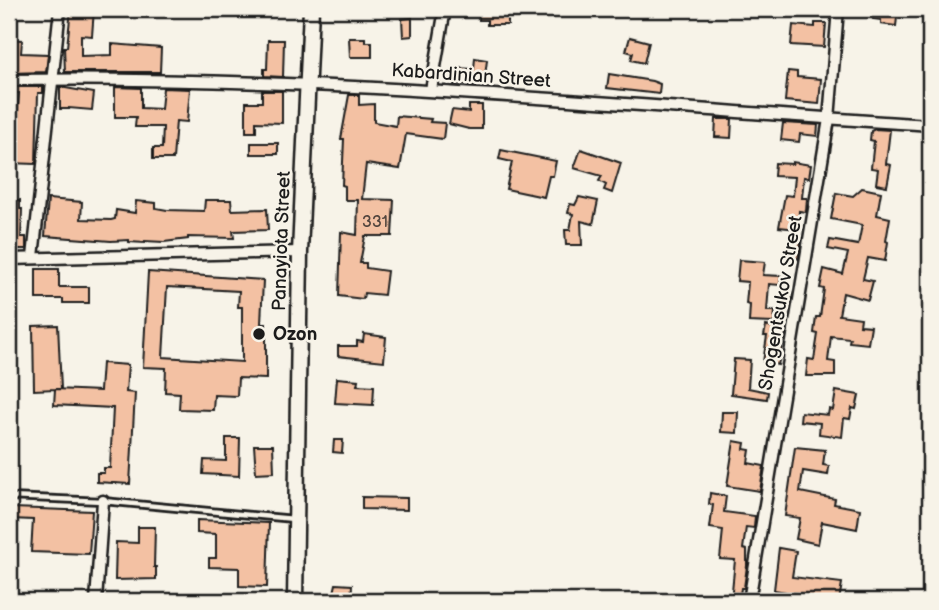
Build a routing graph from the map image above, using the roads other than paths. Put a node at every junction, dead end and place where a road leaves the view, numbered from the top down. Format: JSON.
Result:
{"nodes":[{"id":1,"x":60,"y":9,"type":"edge"},
{"id":2,"x":311,"y":9,"type":"edge"},
{"id":3,"x":445,"y":9,"type":"edge"},
{"id":4,"x":838,"y":9,"type":"edge"},
{"id":5,"x":52,"y":79,"type":"junction"},
{"id":6,"x":9,"y":80,"type":"edge"},
{"id":7,"x":308,"y":83,"type":"junction"},
{"id":8,"x":431,"y":90,"type":"junction"},
{"id":9,"x":830,"y":119,"type":"junction"},
{"id":10,"x":930,"y":125,"type":"edge"},
{"id":11,"x":300,"y":252,"type":"junction"},
{"id":12,"x":33,"y":257,"type":"junction"},
{"id":13,"x":9,"y":259,"type":"edge"},
{"id":14,"x":9,"y":497,"type":"edge"},
{"id":15,"x":103,"y":501,"type":"junction"},
{"id":16,"x":295,"y":519,"type":"junction"},
{"id":17,"x":96,"y":601,"type":"edge"},
{"id":18,"x":295,"y":601,"type":"edge"},
{"id":19,"x":749,"y":601,"type":"edge"}],
"edges":[{"from":1,"to":5,"type":"street"},
{"from":2,"to":7,"type":"street","name":"Panayiota Street"},
{"from":3,"to":8,"type":"street"},
{"from":4,"to":9,"type":"street","name":"Shogentsukov Street"},
{"from":5,"to":6,"type":"street","name":"Kabardinian Street"},
{"from":5,"to":7,"type":"street","name":"Kabardinian Street"},
{"from":5,"to":12,"type":"street"},
{"from":7,"to":8,"type":"street","name":"Kabardinian Street"},
{"from":7,"to":11,"type":"street","name":"Panayiota Street"},
{"from":8,"to":9,"type":"street","name":"Kabardinian Street"},
{"from":9,"to":10,"type":"street","name":"Kabardinian Street"},
{"from":9,"to":19,"type":"street","name":"Shogentsukov Street"},
{"from":11,"to":12,"type":"street"},
{"from":11,"to":16,"type":"street","name":"Panayiota Street"},
{"from":12,"to":13,"type":"street"},
{"from":14,"to":15,"type":"lane"},
{"from":15,"to":16,"type":"lane"},
{"from":15,"to":17,"type":"street"},
{"from":16,"to":18,"type":"street","name":"Panayiota Street"}]}
